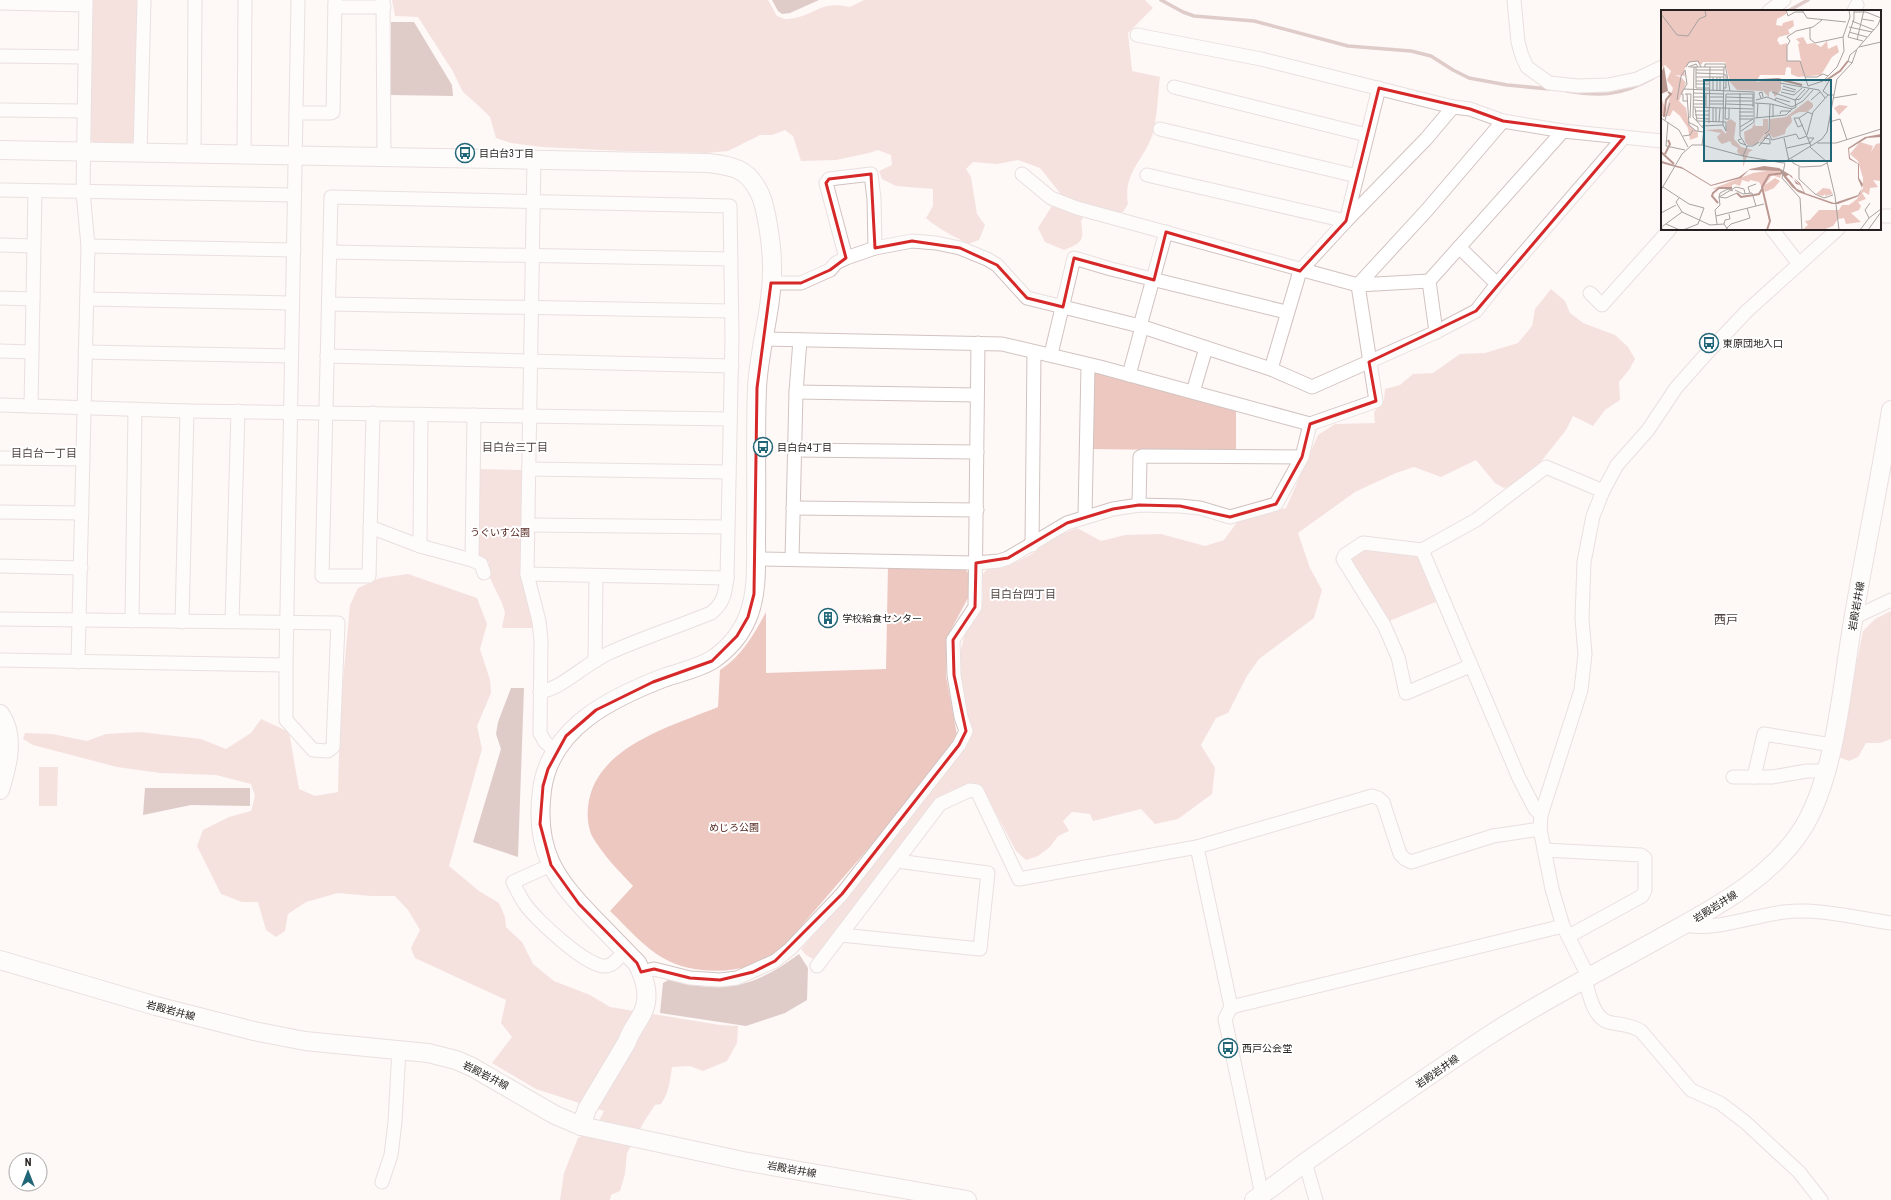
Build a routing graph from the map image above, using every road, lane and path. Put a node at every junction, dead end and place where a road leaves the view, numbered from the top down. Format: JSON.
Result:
{"nodes":[{"id":1,"x":144,"y":0,"type":"edge"},
{"id":2,"x":196,"y":0,"type":"edge"},
{"id":3,"x":246,"y":0,"type":"edge"},
{"id":4,"x":298,"y":0,"type":"edge"},
{"id":5,"x":1514,"y":0,"type":"edge"},
{"id":6,"x":1784,"y":0,"type":"edge"},
{"id":7,"x":86,"y":2,"type":"edge"},
{"id":8,"x":0,"y":3,"type":"edge"},
{"id":9,"x":384,"y":3,"type":"edge"},
{"id":10,"x":335,"y":4,"type":"edge"},
{"id":11,"x":1770,"y":10,"type":"edge"},
{"id":12,"x":1137,"y":35,"type":"dead end"},
{"id":13,"x":0,"y":56,"type":"edge"},
{"id":14,"x":84,"y":57,"type":"junction"},
{"id":15,"x":1661,"y":67,"type":"edge"},
{"id":16,"x":1174,"y":87,"type":"dead end"},
{"id":17,"x":1379,"y":88,"type":"junction"},
{"id":18,"x":1452,"y":107,"type":"junction"},
{"id":19,"x":0,"y":110,"type":"edge"},
{"id":20,"x":83,"y":111,"type":"junction"},
{"id":21,"x":297,"y":113,"type":"junction"},
{"id":22,"x":1503,"y":121,"type":"junction"},
{"id":23,"x":1160,"y":129,"type":"dead end"},
{"id":24,"x":1563,"y":131,"type":"junction"},
{"id":25,"x":1367,"y":135,"type":"junction"},
{"id":26,"x":1624,"y":137,"type":"junction"},
{"id":27,"x":1661,"y":141,"type":"edge"},
{"id":28,"x":0,"y":150,"type":"edge"},
{"id":29,"x":84,"y":153,"type":"junction"},
{"id":30,"x":140,"y":154,"type":"junction"},
{"id":31,"x":194,"y":155,"type":"junction"},
{"id":32,"x":244,"y":155,"type":"junction"},
{"id":33,"x":296,"y":156,"type":"junction"},
{"id":34,"x":384,"y":157,"type":"junction"},
{"id":35,"x":534,"y":159,"type":"junction"},
{"id":36,"x":1022,"y":174,"type":"dead end"},
{"id":37,"x":1147,"y":175,"type":"dead end"},
{"id":38,"x":1356,"y":176,"type":"junction"},
{"id":39,"x":0,"y":190,"type":"edge"},
{"id":40,"x":35,"y":191,"type":"junction"},
{"id":41,"x":83,"y":192,"type":"junction"},
{"id":42,"x":294,"y":195,"type":"junction"},
{"id":43,"x":533,"y":202,"type":"junction"},
{"id":44,"x":1346,"y":221,"type":"junction"},
{"id":45,"x":1669,"y":230,"type":"edge"},
{"id":46,"x":1773,"y":230,"type":"edge"},
{"id":47,"x":1837,"y":230,"type":"edge"},
{"id":48,"x":1166,"y":232,"type":"junction"},
{"id":49,"x":0,"y":245,"type":"edge"},
{"id":50,"x":33,"y":246,"type":"junction"},
{"id":51,"x":88,"y":246,"type":"junction"},
{"id":52,"x":1459,"y":247,"type":"junction"},
{"id":53,"x":875,"y":248,"type":"junction"},
{"id":54,"x":294,"y":250,"type":"junction"},
{"id":55,"x":330,"y":252,"type":"junction"},
{"id":56,"x":532,"y":255,"type":"junction"},
{"id":57,"x":846,"y":258,"type":"junction"},
{"id":58,"x":731,"y":259,"type":"junction"},
{"id":59,"x":1799,"y":264,"type":"junction"},
{"id":60,"x":1300,"y":271,"type":"junction"},
{"id":61,"x":1154,"y":280,"type":"junction"},
{"id":62,"x":1429,"y":281,"type":"junction"},
{"id":63,"x":771,"y":283,"type":"junction"},
{"id":64,"x":1497,"y":284,"type":"junction"},
{"id":65,"x":1358,"y":285,"type":"junction"},
{"id":66,"x":1590,"y":293,"type":"dead end"},
{"id":67,"x":0,"y":298,"type":"edge"},
{"id":68,"x":33,"y":299,"type":"junction"},
{"id":69,"x":87,"y":299,"type":"junction"},
{"id":70,"x":292,"y":303,"type":"junction"},
{"id":71,"x":329,"y":304,"type":"junction"},
{"id":72,"x":1063,"y":307,"type":"junction"},
{"id":73,"x":531,"y":308,"type":"junction"},
{"id":74,"x":731,"y":311,"type":"junction"},
{"id":75,"x":1286,"y":312,"type":"junction"},
{"id":76,"x":1141,"y":327,"type":"junction"},
{"id":77,"x":1436,"y":332,"type":"junction"},
{"id":78,"x":764,"y":339,"type":"junction"},
{"id":79,"x":800,"y":340,"type":"junction"},
{"id":80,"x":978,"y":343,"type":"junction"},
{"id":81,"x":1206,"y":348,"type":"junction"},
{"id":82,"x":0,"y":352,"type":"edge"},
{"id":83,"x":31,"y":352,"type":"junction"},
{"id":84,"x":85,"y":352,"type":"junction"},
{"id":85,"x":1034,"y":352,"type":"junction"},
{"id":86,"x":1051,"y":354,"type":"junction"},
{"id":87,"x":291,"y":356,"type":"junction"},
{"id":88,"x":328,"y":356,"type":"junction"},
{"id":89,"x":531,"y":361,"type":"junction"},
{"id":90,"x":1370,"y":362,"type":"junction"},
{"id":91,"x":1088,"y":365,"type":"junction"},
{"id":92,"x":732,"y":366,"type":"junction"},
{"id":93,"x":1271,"y":370,"type":"junction"},
{"id":94,"x":1129,"y":375,"type":"junction"},
{"id":95,"x":796,"y":392,"type":"junction"},
{"id":96,"x":1193,"y":392,"type":"junction"},
{"id":97,"x":977,"y":395,"type":"junction"},
{"id":98,"x":0,"y":405,"type":"edge"},
{"id":99,"x":31,"y":406,"type":"junction"},
{"id":100,"x":85,"y":407,"type":"junction"},
{"id":101,"x":135,"y":409,"type":"junction"},
{"id":102,"x":1891,"y":410,"type":"edge"},
{"id":103,"x":187,"y":411,"type":"junction"},
{"id":104,"x":238,"y":411,"type":"junction"},
{"id":105,"x":290,"y":412,"type":"junction"},
{"id":106,"x":325,"y":412,"type":"junction"},
{"id":107,"x":373,"y":413,"type":"junction"},
{"id":108,"x":421,"y":414,"type":"junction"},
{"id":109,"x":474,"y":415,"type":"junction"},
{"id":110,"x":529,"y":415,"type":"junction"},
{"id":111,"x":730,"y":420,"type":"junction"},
{"id":112,"x":1310,"y":424,"type":"junction"},
{"id":113,"x":795,"y":450,"type":"junction"},
{"id":114,"x":977,"y":452,"type":"junction"},
{"id":115,"x":1302,"y":457,"type":"junction"},
{"id":116,"x":0,"y":458,"type":"edge"},
{"id":117,"x":83,"y":459,"type":"junction"},
{"id":118,"x":529,"y":469,"type":"junction"},
{"id":119,"x":729,"y":472,"type":"junction"},
{"id":120,"x":1603,"y":491,"type":"junction"},
{"id":121,"x":1139,"y":505,"type":"junction"},
{"id":122,"x":793,"y":508,"type":"junction"},
{"id":123,"x":976,"y":510,"type":"junction"},
{"id":124,"x":0,"y":512,"type":"edge"},
{"id":125,"x":82,"y":513,"type":"junction"},
{"id":126,"x":1085,"y":518,"type":"junction"},
{"id":127,"x":528,"y":525,"type":"junction"},
{"id":128,"x":370,"y":527,"type":"junction"},
{"id":129,"x":728,"y":527,"type":"junction"},
{"id":130,"x":1032,"y":545,"type":"junction"},
{"id":131,"x":420,"y":546,"type":"junction"},
{"id":132,"x":1422,"y":550,"type":"junction"},
{"id":133,"x":756,"y":559,"type":"junction"},
{"id":134,"x":792,"y":559,"type":"junction"},
{"id":135,"x":472,"y":560,"type":"junction"},
{"id":136,"x":976,"y":563,"type":"junction"},
{"id":137,"x":0,"y":566,"type":"edge"},
{"id":138,"x":81,"y":568,"type":"junction"},
{"id":139,"x":484,"y":573,"type":"dead end"},
{"id":140,"x":528,"y":574,"type":"junction"},
{"id":141,"x":596,"y":577,"type":"junction"},
{"id":142,"x":727,"y":578,"type":"junction"},
{"id":143,"x":1891,"y":600,"type":"edge"},
{"id":144,"x":1853,"y":618,"type":"junction"},
{"id":145,"x":0,"y":619,"type":"edge"},
{"id":146,"x":80,"y":620,"type":"junction"},
{"id":147,"x":132,"y":621,"type":"junction"},
{"id":148,"x":232,"y":621,"type":"junction"},
{"id":149,"x":182,"y":622,"type":"junction"},
{"id":150,"x":287,"y":622,"type":"junction"},
{"id":151,"x":0,"y":660,"type":"edge"},
{"id":152,"x":595,"y":661,"type":"junction"},
{"id":153,"x":78,"y":662,"type":"junction"},
{"id":154,"x":286,"y":665,"type":"junction"},
{"id":155,"x":1470,"y":666,"type":"junction"},
{"id":156,"x":540,"y":692,"type":"junction"},
{"id":157,"x":0,"y":714,"type":"edge"},
{"id":158,"x":1832,"y":745,"type":"junction"},
{"id":159,"x":556,"y":751,"type":"junction"},
{"id":160,"x":4,"y":764,"type":"edge"},
{"id":161,"x":1826,"y":771,"type":"junction"},
{"id":162,"x":1733,"y":777,"type":"dead end"},
{"id":163,"x":1754,"y":777,"type":"junction"},
{"id":164,"x":0,"y":790,"type":"edge"},
{"id":165,"x":1541,"y":815,"type":"junction"},
{"id":166,"x":1540,"y":829,"type":"junction"},
{"id":167,"x":1198,"y":847,"type":"junction"},
{"id":168,"x":1544,"y":850,"type":"junction"},
{"id":169,"x":898,"y":861,"type":"junction"},
{"id":170,"x":551,"y":866,"type":"junction"},
{"id":171,"x":1891,"y":924,"type":"edge"},
{"id":172,"x":1684,"y":925,"type":"junction"},
{"id":173,"x":1566,"y":931,"type":"junction"},
{"id":174,"x":841,"y":935,"type":"junction"},
{"id":175,"x":625,"y":951,"type":"junction"},
{"id":176,"x":0,"y":960,"type":"edge"},
{"id":177,"x":817,"y":966,"type":"dead end"},
{"id":178,"x":641,"y":972,"type":"junction"},
{"id":179,"x":1587,"y":979,"type":"junction"},
{"id":180,"x":1231,"y":1008,"type":"junction"},
{"id":181,"x":399,"y":1049,"type":"junction"},
{"id":182,"x":580,"y":1126,"type":"junction"},
{"id":183,"x":1305,"y":1162,"type":"junction"},
{"id":184,"x":382,"y":1182,"type":"dead end"},
{"id":185,"x":1258,"y":1197,"type":"edge"},
{"id":186,"x":967,"y":1200,"type":"edge"},
{"id":187,"x":1316,"y":1200,"type":"edge"},
{"id":188,"x":1821,"y":1200,"type":"edge"}],
"edges":[{"from":1,"to":30,"type":"street"},
{"from":2,"to":31,"type":"street"},
{"from":3,"to":32,"type":"street"},
{"from":4,"to":21,"type":"street"},
{"from":5,"to":15,"type":"street"},
{"from":6,"to":11,"type":"street"},
{"from":7,"to":8,"type":"street"},
{"from":7,"to":14,"type":"street"},
{"from":9,"to":10,"type":"street"},
{"from":9,"to":34,"type":"street"},
{"from":10,"to":21,"type":"street"},
{"from":12,"to":17,"type":"street"},
{"from":13,"to":14,"type":"street"},
{"from":14,"to":20,"type":"street"},
{"from":16,"to":25,"type":"street"},
{"from":17,"to":18,"type":"street"},
{"from":17,"to":25,"type":"street"},
{"from":18,"to":22,"type":"street"},
{"from":18,"to":44,"type":"street"},
{"from":19,"to":20,"type":"street"},
{"from":20,"to":29,"type":"street"},
{"from":21,"to":33,"type":"street"},
{"from":22,"to":24,"type":"street"},
{"from":22,"to":65,"type":"street"},
{"from":23,"to":38,"type":"street"},
{"from":24,"to":26,"type":"street"},
{"from":24,"to":52,"type":"street"},
{"from":25,"to":38,"type":"street"},
{"from":26,"to":27,"type":"street"},
{"from":26,"to":64,"type":"street"},
{"from":28,"to":29,"type":"main road"},
{"from":29,"to":30,"type":"main road"},
{"from":29,"to":41,"type":"street"},
{"from":30,"to":31,"type":"main road"},
{"from":31,"to":32,"type":"main road"},
{"from":32,"to":33,"type":"main road"},
{"from":33,"to":34,"type":"main road"},
{"from":33,"to":42,"type":"street"},
{"from":34,"to":35,"type":"main road"},
{"from":35,"to":43,"type":"street"},
{"from":35,"to":63,"type":"main road"},
{"from":36,"to":48,"type":"street"},
{"from":37,"to":44,"type":"street"},
{"from":38,"to":44,"type":"street"},
{"from":39,"to":40,"type":"street"},
{"from":40,"to":41,"type":"street"},
{"from":40,"to":50,"type":"street"},
{"from":41,"to":42,"type":"street"},
{"from":41,"to":51,"type":"street"},
{"from":42,"to":54,"type":"street"},
{"from":43,"to":55,"type":"street"},
{"from":43,"to":56,"type":"street"},
{"from":43,"to":58,"type":"street"},
{"from":44,"to":60,"type":"street"},
{"from":45,"to":66,"type":"street"},
{"from":46,"to":59,"type":"street"},
{"from":47,"to":59,"type":"street"},
{"from":48,"to":60,"type":"street"},
{"from":48,"to":61,"type":"street"},
{"from":49,"to":50,"type":"street"},
{"from":50,"to":68,"type":"street"},
{"from":51,"to":54,"type":"street"},
{"from":51,"to":69,"type":"street"},
{"from":52,"to":62,"type":"street"},
{"from":52,"to":64,"type":"street"},
{"from":53,"to":57,"type":"street"},
{"from":53,"to":57,"type":"street"},
{"from":53,"to":72,"type":"street"},
{"from":54,"to":70,"type":"street"},
{"from":55,"to":56,"type":"street"},
{"from":55,"to":71,"type":"street"},
{"from":56,"to":58,"type":"street"},
{"from":56,"to":73,"type":"street"},
{"from":57,"to":63,"type":"street"},
{"from":58,"to":74,"type":"street"},
{"from":59,"to":120,"type":"street"},
{"from":60,"to":65,"type":"street"},
{"from":60,"to":75,"type":"street"},
{"from":61,"to":72,"type":"street"},
{"from":61,"to":75,"type":"street"},
{"from":61,"to":76,"type":"street"},
{"from":62,"to":65,"type":"street"},
{"from":62,"to":77,"type":"street"},
{"from":63,"to":78,"type":"main road"},
{"from":64,"to":77,"type":"street"},
{"from":65,"to":90,"type":"street"},
{"from":67,"to":68,"type":"street"},
{"from":68,"to":83,"type":"street"},
{"from":69,"to":70,"type":"street"},
{"from":69,"to":84,"type":"street"},
{"from":70,"to":87,"type":"street"},
{"from":71,"to":73,"type":"street"},
{"from":71,"to":88,"type":"street"},
{"from":72,"to":76,"type":"street"},
{"from":72,"to":86,"type":"street"},
{"from":73,"to":74,"type":"street"},
{"from":73,"to":89,"type":"street"},
{"from":74,"to":92,"type":"street"},
{"from":75,"to":93,"type":"street"},
{"from":76,"to":81,"type":"street"},
{"from":76,"to":94,"type":"street"},
{"from":77,"to":90,"type":"street"},
{"from":78,"to":79,"type":"street"},
{"from":78,"to":133,"type":"main road"},
{"from":79,"to":80,"type":"street"},
{"from":79,"to":95,"type":"street"},
{"from":80,"to":85,"type":"street"},
{"from":80,"to":97,"type":"street"},
{"from":81,"to":93,"type":"street"},
{"from":81,"to":96,"type":"street"},
{"from":82,"to":83,"type":"street"},
{"from":83,"to":99,"type":"street"},
{"from":84,"to":87,"type":"street"},
{"from":84,"to":100,"type":"street"},
{"from":85,"to":86,"type":"street"},
{"from":85,"to":130,"type":"street"},
{"from":86,"to":91,"type":"street"},
{"from":87,"to":105,"type":"street"},
{"from":88,"to":89,"type":"street"},
{"from":88,"to":106,"type":"street"},
{"from":89,"to":92,"type":"street"},
{"from":89,"to":110,"type":"street"},
{"from":90,"to":93,"type":"street"},
{"from":90,"to":112,"type":"street"},
{"from":91,"to":94,"type":"street"},
{"from":91,"to":126,"type":"street"},
{"from":92,"to":111,"type":"street"},
{"from":94,"to":96,"type":"street"},
{"from":95,"to":97,"type":"street"},
{"from":95,"to":113,"type":"street"},
{"from":96,"to":112,"type":"street"},
{"from":97,"to":114,"type":"street"},
{"from":98,"to":99,"type":"street"},
{"from":99,"to":100,"type":"street"},
{"from":100,"to":101,"type":"street"},
{"from":100,"to":117,"type":"street"},
{"from":101,"to":103,"type":"street"},
{"from":101,"to":147,"type":"street"},
{"from":102,"to":144,"type":"main road","name":"岩殿岩井線"},
{"from":103,"to":104,"type":"street"},
{"from":103,"to":149,"type":"street"},
{"from":104,"to":105,"type":"street"},
{"from":104,"to":148,"type":"street"},
{"from":105,"to":106,"type":"street"},
{"from":105,"to":150,"type":"street"},
{"from":106,"to":107,"type":"street"},
{"from":106,"to":128,"type":"street"},
{"from":107,"to":108,"type":"street"},
{"from":107,"to":128,"type":"street"},
{"from":108,"to":109,"type":"street"},
{"from":108,"to":131,"type":"street"},
{"from":109,"to":110,"type":"street"},
{"from":109,"to":135,"type":"street"},
{"from":110,"to":111,"type":"street"},
{"from":110,"to":118,"type":"street"},
{"from":111,"to":119,"type":"street"},
{"from":112,"to":115,"type":"street"},
{"from":113,"to":114,"type":"street"},
{"from":113,"to":122,"type":"street"},
{"from":114,"to":123,"type":"street"},
{"from":115,"to":121,"type":"street"},
{"from":115,"to":121,"type":"street"},
{"from":116,"to":117,"type":"street"},
{"from":117,"to":125,"type":"street"},
{"from":118,"to":119,"type":"street"},
{"from":118,"to":127,"type":"street"},
{"from":119,"to":129,"type":"street"},
{"from":120,"to":132,"type":"street"},
{"from":120,"to":165,"type":"street"},
{"from":121,"to":126,"type":"street"},
{"from":122,"to":123,"type":"street"},
{"from":122,"to":134,"type":"street"},
{"from":123,"to":136,"type":"street"},
{"from":124,"to":125,"type":"street"},
{"from":125,"to":138,"type":"street"},
{"from":126,"to":130,"type":"street"},
{"from":127,"to":129,"type":"street"},
{"from":127,"to":140,"type":"street"},
{"from":128,"to":131,"type":"street"},
{"from":129,"to":142,"type":"street"},
{"from":130,"to":136,"type":"street"},
{"from":131,"to":135,"type":"street"},
{"from":132,"to":155,"type":"street"},
{"from":132,"to":155,"type":"street"},
{"from":133,"to":134,"type":"street"},
{"from":133,"to":159,"type":"main road"},
{"from":134,"to":136,"type":"street"},
{"from":135,"to":139,"type":"street"},
{"from":136,"to":178,"type":"street"},
{"from":137,"to":138,"type":"street"},
{"from":138,"to":146,"type":"street"},
{"from":140,"to":141,"type":"street"},
{"from":140,"to":156,"type":"street"},
{"from":141,"to":142,"type":"street"},
{"from":141,"to":152,"type":"street"},
{"from":142,"to":152,"type":"street"},
{"from":143,"to":144,"type":"street"},
{"from":144,"to":158,"type":"main road","name":"岩殿岩井線"},
{"from":145,"to":146,"type":"street"},
{"from":146,"to":147,"type":"street"},
{"from":146,"to":153,"type":"street"},
{"from":147,"to":149,"type":"street"},
{"from":148,"to":149,"type":"street"},
{"from":148,"to":150,"type":"street"},
{"from":150,"to":154,"type":"street"},
{"from":150,"to":154,"type":"street"},
{"from":151,"to":153,"type":"street"},
{"from":152,"to":156,"type":"street"},
{"from":153,"to":154,"type":"street"},
{"from":155,"to":165,"type":"street"},
{"from":156,"to":159,"type":"street"},
{"from":157,"to":160,"type":"main road"},
{"from":158,"to":161,"type":"main road","name":"岩殿岩井線"},
{"from":158,"to":163,"type":"street"},
{"from":159,"to":170,"type":"main road"},
{"from":160,"to":164,"type":"main road"},
{"from":161,"to":163,"type":"street"},
{"from":161,"to":172,"type":"main road","name":"岩殿岩井線"},
{"from":162,"to":163,"type":"street"},
{"from":165,"to":166,"type":"street"},
{"from":166,"to":167,"type":"street"},
{"from":166,"to":168,"type":"street"},
{"from":167,"to":169,"type":"street"},
{"from":167,"to":180,"type":"street"},
{"from":168,"to":173,"type":"street"},
{"from":168,"to":173,"type":"street"},
{"from":169,"to":174,"type":"street"},
{"from":169,"to":174,"type":"street"},
{"from":170,"to":175,"type":"main road"},
{"from":170,"to":175,"type":"street"},
{"from":171,"to":172,"type":"street"},
{"from":172,"to":179,"type":"main road","name":"岩殿岩井線"},
{"from":173,"to":179,"type":"street"},
{"from":173,"to":180,"type":"street"},
{"from":174,"to":177,"type":"street"},
{"from":175,"to":178,"type":"main road"},
{"from":176,"to":181,"type":"main road","name":"岩殿岩井線"},
{"from":178,"to":182,"type":"main road"},
{"from":179,"to":183,"type":"main road","name":"岩殿岩井線"},
{"from":179,"to":188,"type":"street"},
{"from":180,"to":185,"type":"street"},
{"from":181,"to":182,"type":"main road","name":"岩殿岩井線"},
{"from":181,"to":184,"type":"street"},
{"from":182,"to":186,"type":"main road","name":"岩殿岩井線"},
{"from":183,"to":185,"type":"main road","name":"岩殿岩井線"},
{"from":183,"to":187,"type":"street"}]}
